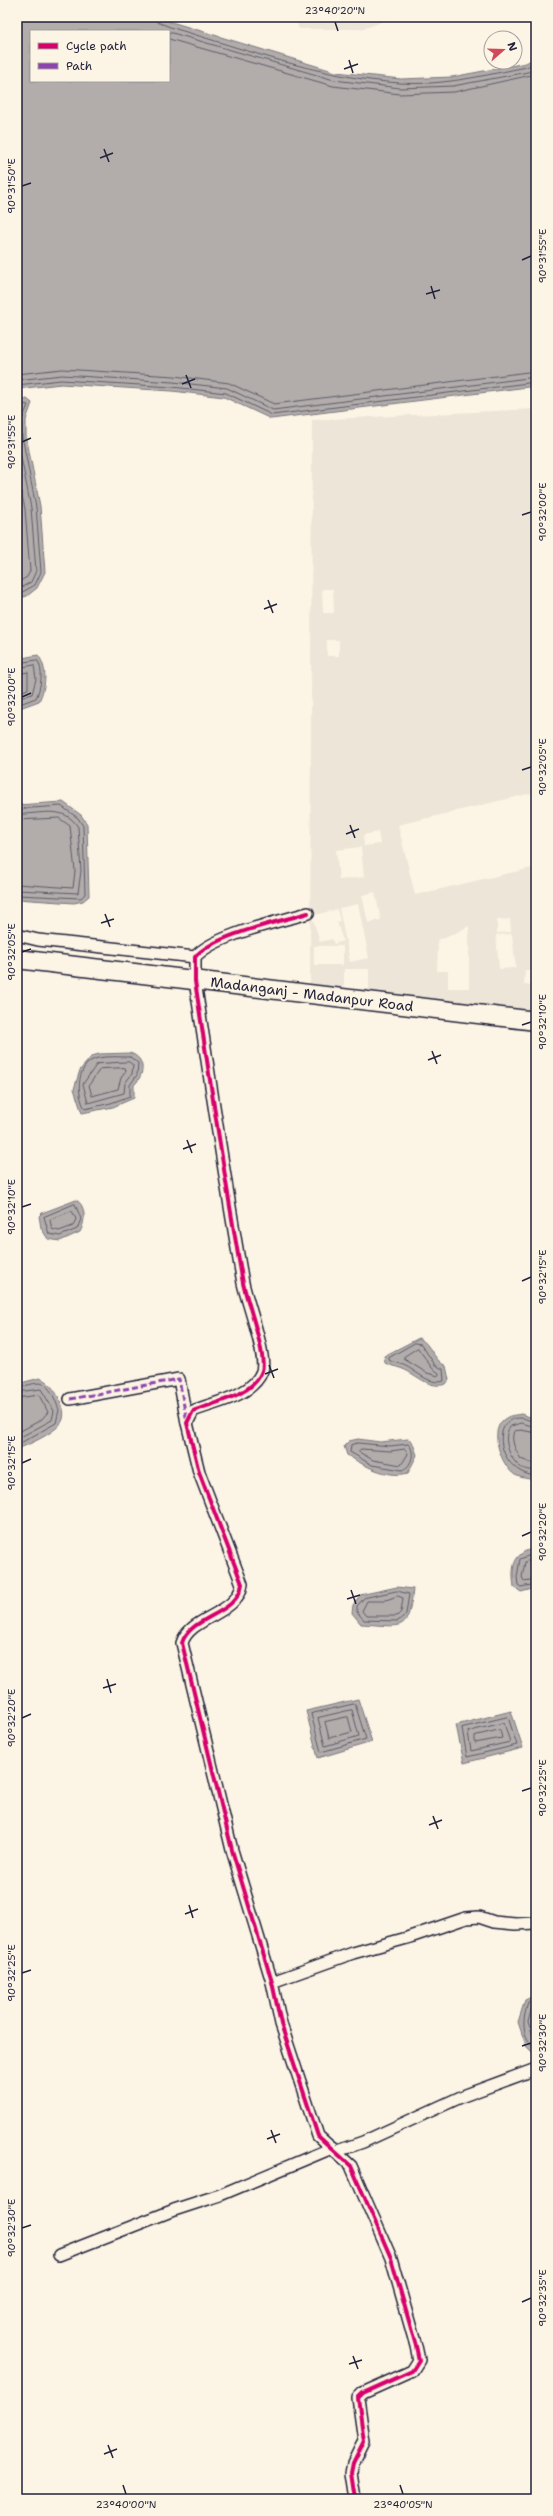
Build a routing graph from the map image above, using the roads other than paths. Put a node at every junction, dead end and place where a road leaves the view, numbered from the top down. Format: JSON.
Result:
{"nodes":[{"id":1,"x":308,"y":913,"type":"dead end"},
{"id":2,"x":17,"y":935,"type":"edge"},
{"id":3,"x":195,"y":957,"type":"junction"},
{"id":4,"x":17,"y":959,"type":"edge"},
{"id":5,"x":195,"y":981,"type":"junction"},
{"id":6,"x":536,"y":1020,"type":"edge"},
{"id":7,"x":70,"y":1399,"type":"dead end"},
{"id":8,"x":188,"y":1423,"type":"junction"},
{"id":9,"x":536,"y":1923,"type":"edge"},
{"id":10,"x":272,"y":1982,"type":"junction"},
{"id":11,"x":536,"y":2069,"type":"edge"},
{"id":12,"x":335,"y":2150,"type":"junction"},
{"id":13,"x":59,"y":2255,"type":"dead end"},
{"id":14,"x":355,"y":2499,"type":"edge"}],
"edges":[{"from":1,"to":3,"type":"street"},
{"from":2,"to":3,"type":"street"},
{"from":3,"to":5,"type":"street"},
{"from":4,"to":5,"type":"main road","name":"Madanganj - Madanpur Road"},
{"from":5,"to":6,"type":"main road","name":"Madanganj - Madanpur Road"},
{"from":5,"to":8,"type":"street"},
{"from":7,"to":8,"type":"street"},
{"from":8,"to":10,"type":"street"},
{"from":9,"to":10,"type":"street"},
{"from":10,"to":12,"type":"street"},
{"from":11,"to":12,"type":"street"},
{"from":12,"to":13,"type":"street"},
{"from":12,"to":14,"type":"street"}]}
